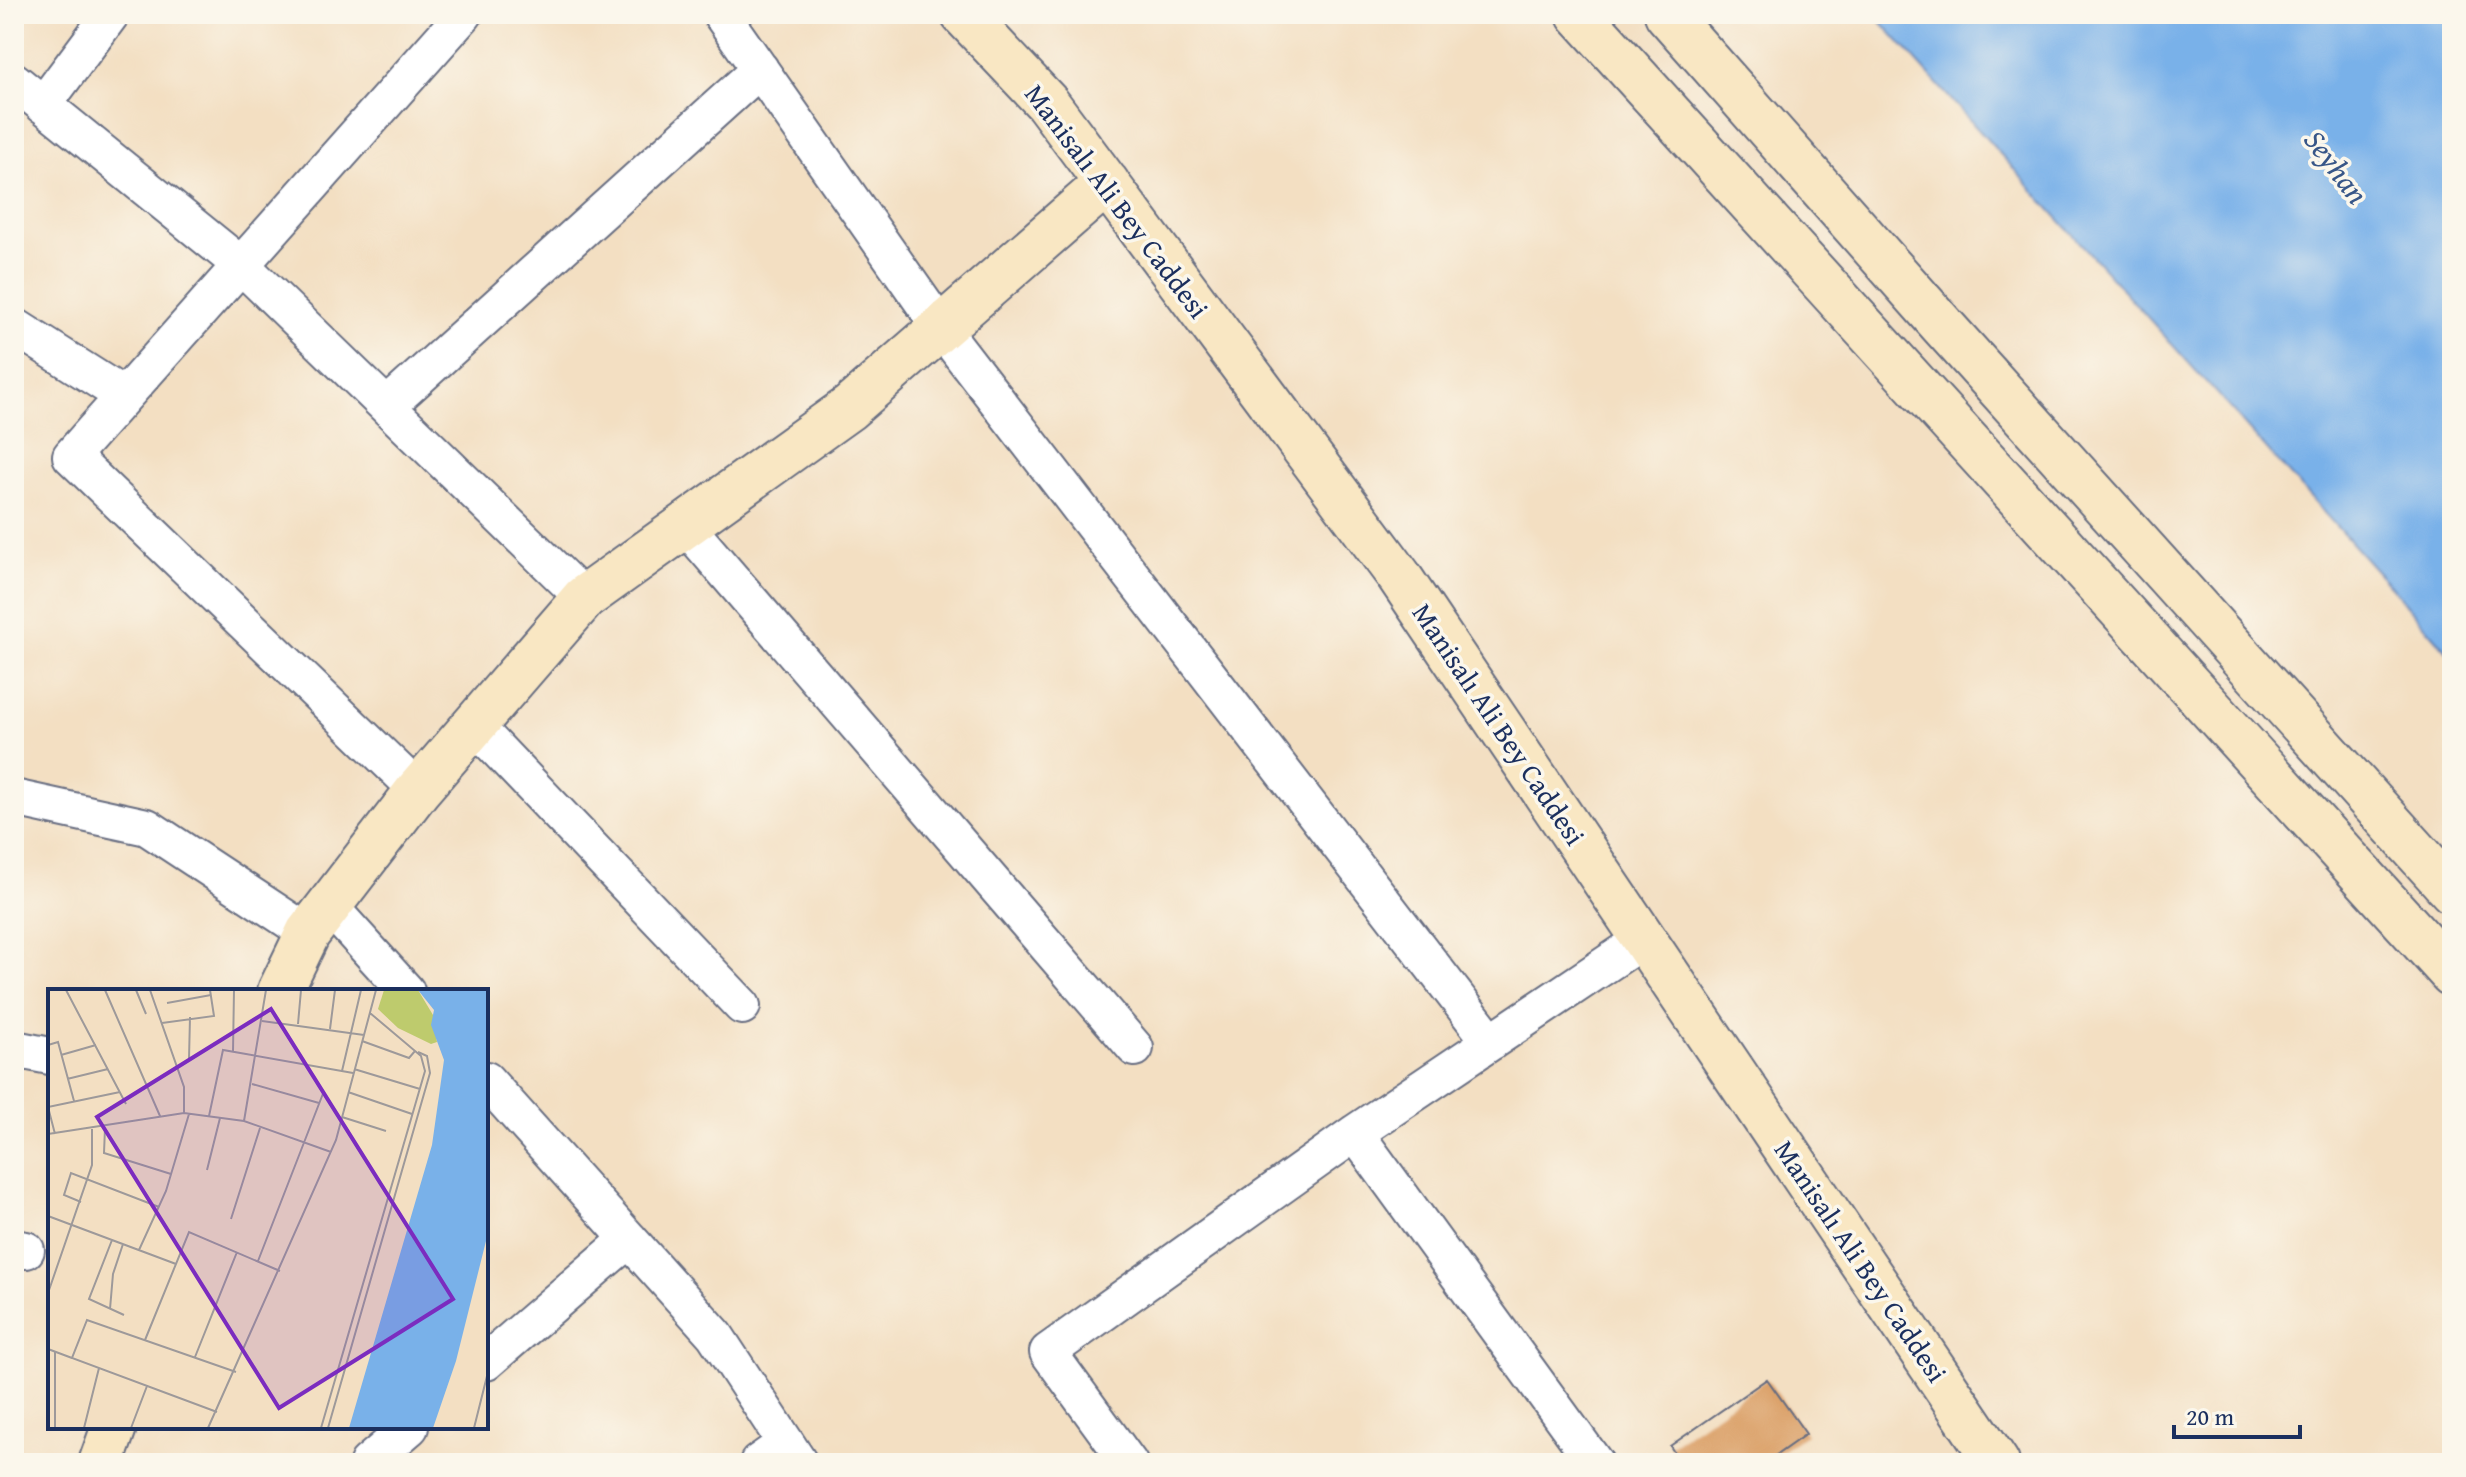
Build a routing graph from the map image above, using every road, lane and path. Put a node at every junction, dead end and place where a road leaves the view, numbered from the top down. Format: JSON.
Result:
{"nodes":[{"id":1,"x":111,"y":14,"type":"edge"},
{"id":2,"x":464,"y":14,"type":"edge"},
{"id":3,"x":721,"y":14,"type":"edge"},
{"id":4,"x":963,"y":14,"type":"edge"},
{"id":5,"x":1579,"y":14,"type":"edge"},
{"id":6,"x":1667,"y":14,"type":"edge"},
{"id":7,"x":760,"y":69,"type":"junction"},
{"id":8,"x":14,"y":81,"type":"edge"},
{"id":9,"x":43,"y":105,"type":"junction"},
{"id":10,"x":1107,"y":183,"type":"junction"},
{"id":11,"x":241,"y":265,"type":"junction"},
{"id":12,"x":14,"y":326,"type":"edge"},
{"id":13,"x":941,"y":328,"type":"junction"},
{"id":14,"x":124,"y":396,"type":"junction"},
{"id":15,"x":387,"y":406,"type":"junction"},
{"id":16,"x":685,"y":525,"type":"junction"},
{"id":17,"x":584,"y":598,"type":"junction"},
{"id":18,"x":474,"y":725,"type":"junction"},
{"id":19,"x":418,"y":790,"type":"junction"},
{"id":20,"x":14,"y":798,"type":"edge"},
{"id":21,"x":2452,"y":891,"type":"edge"},
{"id":22,"x":318,"y":920,"type":"junction"},
{"id":23,"x":1644,"y":939,"type":"junction"},
{"id":24,"x":2452,"y":974,"type":"edge"},
{"id":25,"x":281,"y":989,"type":"edge"},
{"id":26,"x":404,"y":989,"type":"edge"},
{"id":27,"x":742,"y":1006,"type":"dead end"},
{"id":28,"x":1491,"y":1042,"type":"junction"},
{"id":29,"x":1135,"y":1048,"type":"dead end"},
{"id":30,"x":14,"y":1049,"type":"edge"},
{"id":31,"x":48,"y":1056,"type":"edge"},
{"id":32,"x":488,"y":1082,"type":"edge"},
{"id":33,"x":1355,"y":1133,"type":"junction"},
{"id":34,"x":629,"y":1239,"type":"junction"},
{"id":35,"x":488,"y":1360,"type":"edge"},
{"id":36,"x":113,"y":1429,"type":"edge"},
{"id":37,"x":408,"y":1429,"type":"edge"},
{"id":38,"x":781,"y":1456,"type":"edge"},
{"id":39,"x":101,"y":1463,"type":"edge"},
{"id":40,"x":368,"y":1463,"type":"edge"},
{"id":41,"x":1129,"y":1463,"type":"edge"},
{"id":42,"x":1595,"y":1463,"type":"edge"},
{"id":43,"x":1997,"y":1463,"type":"edge"}],
"edges":[{"from":1,"to":9,"type":"street"},
{"from":2,"to":11,"type":"street"},
{"from":3,"to":7,"type":"street"},
{"from":4,"to":10,"type":"street","name":"Manisalı Ali Bey Caddesi"},
{"from":5,"to":24,"type":"street"},
{"from":6,"to":21,"type":"street"},
{"from":7,"to":13,"type":"street"},
{"from":7,"to":15,"type":"street"},
{"from":8,"to":9,"type":"street"},
{"from":9,"to":11,"type":"street"},
{"from":10,"to":13,"type":"street"},
{"from":10,"to":23,"type":"street","name":"Manisalı Ali Bey Caddesi"},
{"from":11,"to":14,"type":"street"},
{"from":11,"to":15,"type":"street"},
{"from":12,"to":14,"type":"street"},
{"from":13,"to":16,"type":"street"},
{"from":13,"to":28,"type":"street"},
{"from":14,"to":19,"type":"street"},
{"from":15,"to":17,"type":"street"},
{"from":16,"to":17,"type":"street"},
{"from":16,"to":29,"type":"street"},
{"from":17,"to":18,"type":"street"},
{"from":18,"to":19,"type":"street"},
{"from":18,"to":27,"type":"street"},
{"from":19,"to":22,"type":"street"},
{"from":20,"to":22,"type":"street"},
{"from":22,"to":25,"type":"street"},
{"from":22,"to":26,"type":"street"},
{"from":23,"to":28,"type":"street"},
{"from":23,"to":43,"type":"street","name":"Manisalı Ali Bey Caddesi"},
{"from":28,"to":33,"type":"street"},
{"from":30,"to":31,"type":"street"},
{"from":32,"to":34,"type":"street"},
{"from":33,"to":41,"type":"street"},
{"from":33,"to":42,"type":"street"},
{"from":34,"to":35,"type":"street"},
{"from":34,"to":38,"type":"street"},
{"from":36,"to":39,"type":"street"},
{"from":37,"to":40,"type":"street"}]}
